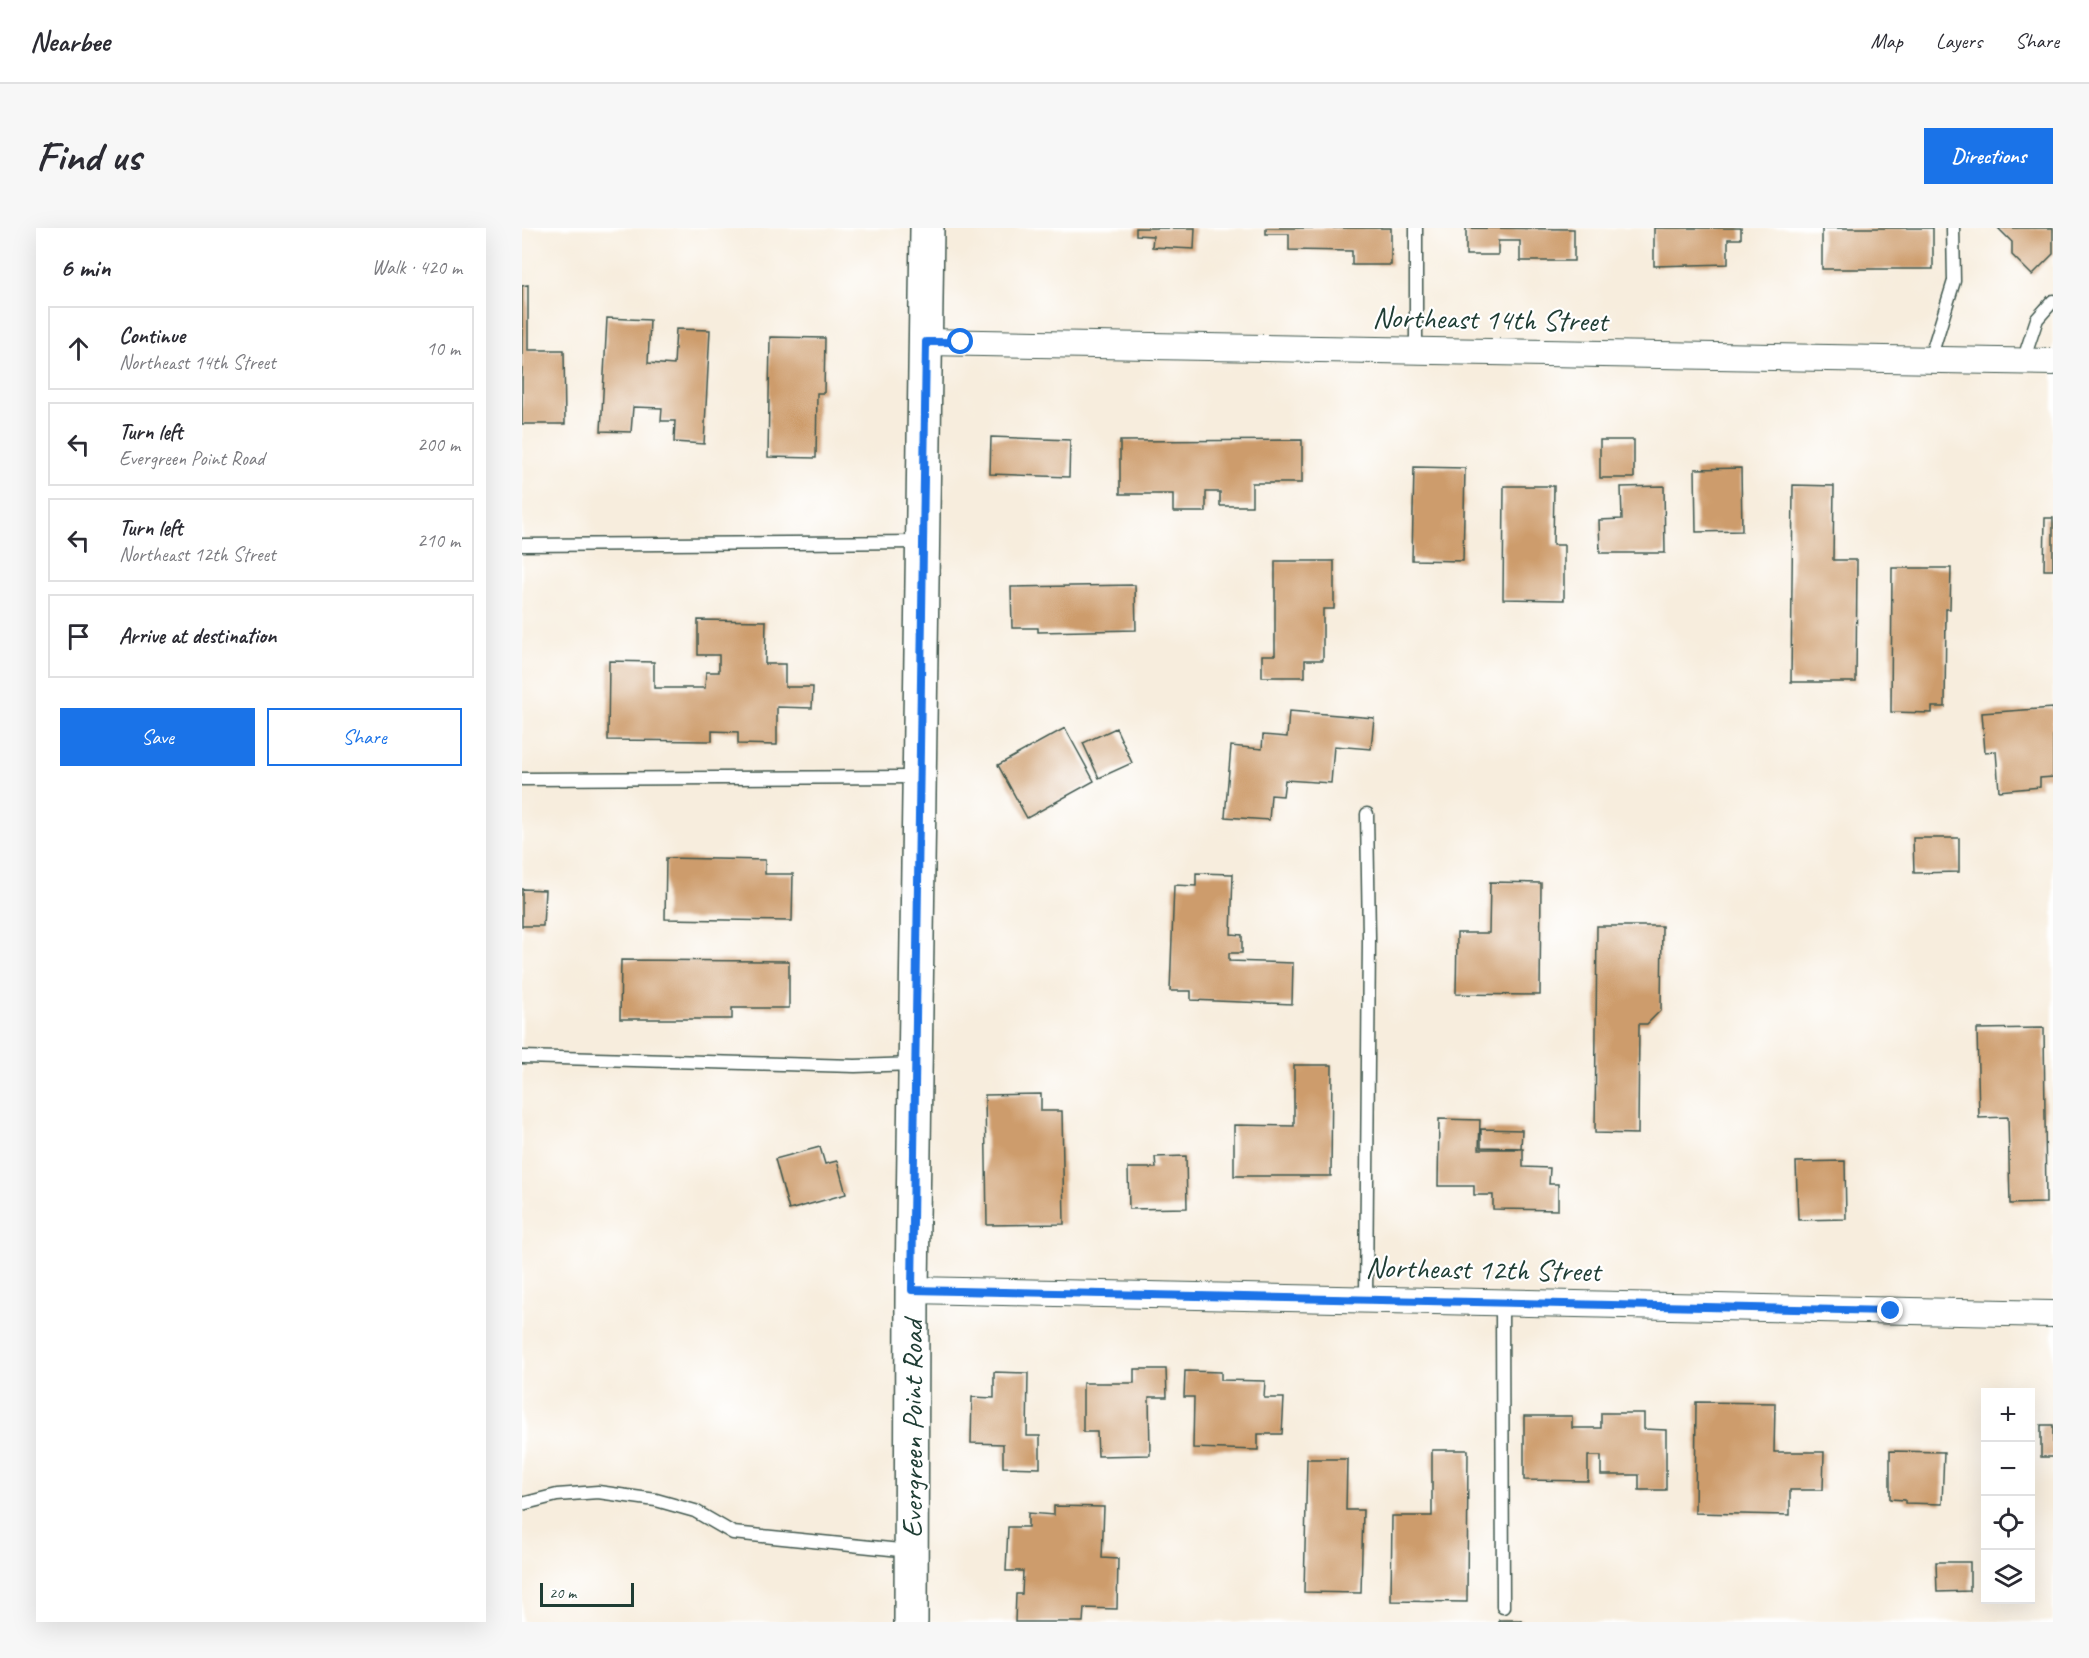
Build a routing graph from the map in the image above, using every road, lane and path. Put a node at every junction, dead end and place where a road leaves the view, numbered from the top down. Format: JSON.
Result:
{"nodes":[{"id":1,"x":927,"y":228,"type":"edge"},
{"id":2,"x":1416,"y":228,"type":"edge"},
{"id":3,"x":1953,"y":228,"type":"edge"},
{"id":4,"x":2053,"y":301,"type":"edge"},
{"id":5,"x":926,"y":342,"type":"junction"},
{"id":6,"x":1416,"y":350,"type":"junction"},
{"id":7,"x":1930,"y":359,"type":"junction"},
{"id":8,"x":2023,"y":361,"type":"junction"},
{"id":9,"x":2053,"y":362,"type":"edge"},
{"id":10,"x":923,"y":542,"type":"junction"},
{"id":11,"x":522,"y":545,"type":"edge"},
{"id":12,"x":919,"y":777,"type":"junction"},
{"id":13,"x":522,"y":779,"type":"edge"},
{"id":14,"x":1366,"y":814,"type":"dead end"},
{"id":15,"x":522,"y":1057,"type":"edge"},
{"id":16,"x":915,"y":1064,"type":"junction"},
{"id":17,"x":912,"y":1290,"type":"junction"},
{"id":18,"x":1366,"y":1300,"type":"junction"},
{"id":19,"x":1502,"y":1303,"type":"junction"},
{"id":20,"x":2053,"y":1314,"type":"edge"},
{"id":21,"x":522,"y":1504,"type":"edge"},
{"id":22,"x":911,"y":1551,"type":"junction"},
{"id":23,"x":1503,"y":1607,"type":"dead end"},
{"id":24,"x":911,"y":1622,"type":"edge"}],
"edges":[{"from":1,"to":5,"type":"street","name":"Evergreen Point Road"},
{"from":2,"to":6,"type":"lane"},
{"from":3,"to":7,"type":"lane"},
{"from":4,"to":8,"type":"lane"},
{"from":5,"to":6,"type":"street","name":"Northeast 14th Street"},
{"from":5,"to":10,"type":"street","name":"Evergreen Point Road"},
{"from":6,"to":7,"type":"street","name":"Northeast 14th Street"},
{"from":7,"to":8,"type":"street","name":"Northeast 14th Street"},
{"from":8,"to":9,"type":"street","name":"Northeast 14th Street"},
{"from":10,"to":11,"type":"lane"},
{"from":10,"to":12,"type":"street","name":"Evergreen Point Road"},
{"from":12,"to":13,"type":"lane"},
{"from":12,"to":16,"type":"street","name":"Evergreen Point Road"},
{"from":14,"to":18,"type":"lane"},
{"from":15,"to":16,"type":"lane"},
{"from":16,"to":17,"type":"street","name":"Evergreen Point Road"},
{"from":17,"to":18,"type":"street","name":"Northeast 12th Street"},
{"from":17,"to":22,"type":"street","name":"Evergreen Point Road"},
{"from":18,"to":19,"type":"street","name":"Northeast 12th Street"},
{"from":19,"to":20,"type":"street","name":"Northeast 12th Street"},
{"from":19,"to":23,"type":"lane"},
{"from":21,"to":22,"type":"lane"},
{"from":22,"to":24,"type":"street","name":"Evergreen Point Road"}]}
